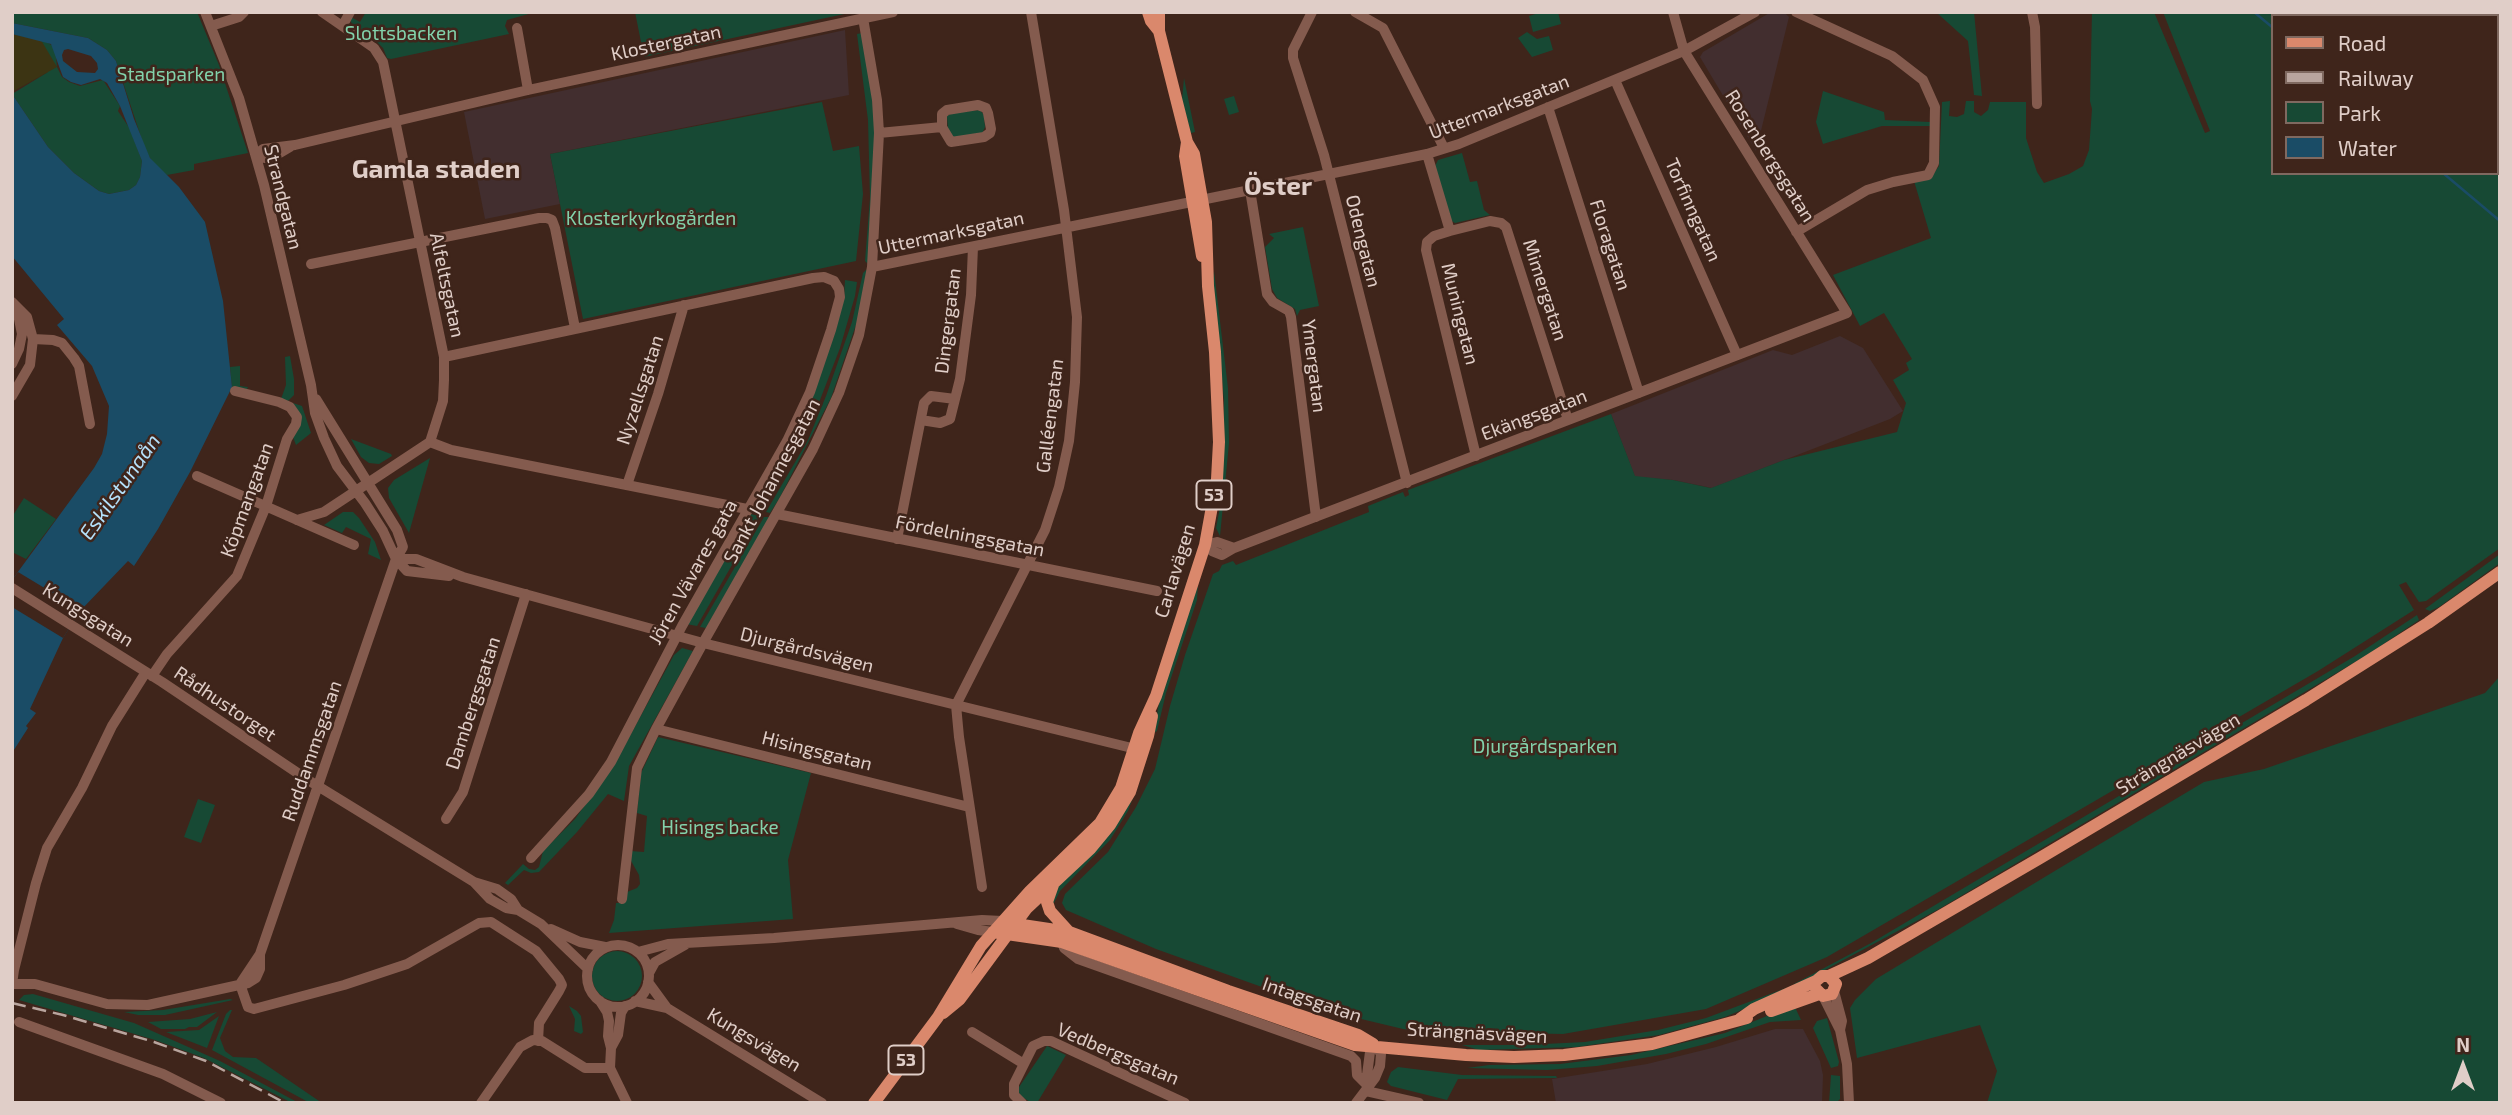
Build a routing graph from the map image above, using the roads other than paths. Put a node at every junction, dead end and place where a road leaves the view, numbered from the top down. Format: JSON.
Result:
{"nodes":[{"id":1,"x":205,"y":12,"type":"edge"},
{"id":2,"x":244,"y":12,"type":"edge"},
{"id":3,"x":322,"y":12,"type":"edge"},
{"id":4,"x":350,"y":12,"type":"edge"},
{"id":5,"x":893,"y":12,"type":"edge"},
{"id":6,"x":1031,"y":12,"type":"edge"},
{"id":7,"x":1148,"y":12,"type":"edge"},
{"id":8,"x":1159,"y":12,"type":"edge"},
{"id":9,"x":1312,"y":12,"type":"edge"},
{"id":10,"x":1354,"y":12,"type":"edge"},
{"id":11,"x":1673,"y":12,"type":"edge"},
{"id":12,"x":1755,"y":12,"type":"edge"},
{"id":13,"x":1796,"y":12,"type":"edge"},
{"id":14,"x":2032,"y":12,"type":"edge"},
{"id":15,"x":863,"y":18,"type":"junction"},
{"id":16,"x":343,"y":25,"type":"junction"},
{"id":17,"x":211,"y":26,"type":"junction"},
{"id":18,"x":517,"y":28,"type":"dead end"},
{"id":19,"x":1159,"y":30,"type":"junction"},
{"id":20,"x":1684,"y":51,"type":"junction"},
{"id":21,"x":1615,"y":80,"type":"junction"},
{"id":22,"x":528,"y":90,"type":"junction"},
{"id":23,"x":2037,"y":104,"type":"dead end"},
{"id":24,"x":1548,"y":107,"type":"junction"},
{"id":25,"x":394,"y":121,"type":"junction"},
{"id":26,"x":942,"y":127,"type":"junction"},
{"id":27,"x":879,"y":133,"type":"junction"},
{"id":28,"x":1444,"y":148,"type":"junction"},
{"id":29,"x":1427,"y":154,"type":"junction"},
{"id":30,"x":256,"y":155,"type":"junction"},
{"id":31,"x":1328,"y":173,"type":"junction"},
{"id":32,"x":1250,"y":190,"type":"junction"},
{"id":33,"x":1198,"y":200,"type":"junction"},
{"id":34,"x":1066,"y":226,"type":"junction"},
{"id":35,"x":1450,"y":232,"type":"junction"},
{"id":36,"x":1796,"y":232,"type":"junction"},
{"id":37,"x":421,"y":242,"type":"junction"},
{"id":38,"x":974,"y":247,"type":"junction"},
{"id":39,"x":311,"y":264,"type":"dead end"},
{"id":40,"x":872,"y":267,"type":"junction"},
{"id":41,"x":684,"y":305,"type":"junction"},
{"id":42,"x":14,"y":306,"type":"edge"},
{"id":43,"x":1847,"y":313,"type":"joint"},
{"id":44,"x":575,"y":328,"type":"junction"},
{"id":45,"x":33,"y":339,"type":"junction"},
{"id":46,"x":1737,"y":355,"type":"junction"},
{"id":47,"x":444,"y":357,"type":"junction"},
{"id":48,"x":12,"y":364,"type":"edge"},
{"id":49,"x":235,"y":391,"type":"dead end"},
{"id":50,"x":1639,"y":393,"type":"junction"},
{"id":51,"x":312,"y":394,"type":"junction"},
{"id":52,"x":12,"y":396,"type":"edge"},
{"id":53,"x":955,"y":399,"type":"junction"},
{"id":54,"x":921,"y":420,"type":"junction"},
{"id":55,"x":1568,"y":420,"type":"junction"},
{"id":56,"x":90,"y":424,"type":"dead end"},
{"id":57,"x":430,"y":442,"type":"junction"},
{"id":58,"x":1476,"y":456,"type":"junction"},
{"id":59,"x":197,"y":476,"type":"dead end"},
{"id":60,"x":1407,"y":482,"type":"junction"},
{"id":61,"x":369,"y":483,"type":"junction"},
{"id":62,"x":627,"y":485,"type":"junction"},
{"id":63,"x":357,"y":491,"type":"junction"},
{"id":64,"x":266,"y":506,"type":"junction"},
{"id":65,"x":747,"y":509,"type":"junction"},
{"id":66,"x":776,"y":513,"type":"junction"},
{"id":67,"x":1316,"y":517,"type":"junction"},
{"id":68,"x":298,"y":520,"type":"junction"},
{"id":69,"x":897,"y":539,"type":"junction"},
{"id":70,"x":1205,"y":544,"type":"junction"},
{"id":71,"x":354,"y":545,"type":"dead end"},
{"id":72,"x":396,"y":559,"type":"junction"},
{"id":73,"x":1028,"y":566,"type":"junction"},
{"id":74,"x":2500,"y":572,"type":"edge"},
{"id":75,"x":12,"y":588,"type":"edge"},
{"id":76,"x":1157,"y":591,"type":"dead end"},
{"id":77,"x":526,"y":594,"type":"junction"},
{"id":78,"x":677,"y":635,"type":"junction"},
{"id":79,"x":703,"y":643,"type":"junction"},
{"id":80,"x":149,"y":674,"type":"junction"},
{"id":81,"x":956,"y":705,"type":"junction"},
{"id":82,"x":656,"y":729,"type":"junction"},
{"id":83,"x":1139,"y":750,"type":"junction"},
{"id":84,"x":319,"y":787,"type":"junction"},
{"id":85,"x":970,"y":807,"type":"junction"},
{"id":86,"x":446,"y":819,"type":"dead end"},
{"id":87,"x":531,"y":858,"type":"dead end"},
{"id":88,"x":1057,"y":880,"type":"junction"},
{"id":89,"x":982,"y":887,"type":"dead end"},
{"id":90,"x":622,"y":899,"type":"dead end"},
{"id":91,"x":541,"y":924,"type":"junction"},
{"id":92,"x":1004,"y":927,"type":"junction"},
{"id":93,"x":1066,"y":937,"type":"junction"},
{"id":94,"x":689,"y":943,"type":"junction"},
{"id":95,"x":604,"y":947,"type":"junction"},
{"id":96,"x":638,"y":952,"type":"junction"},
{"id":97,"x":587,"y":969,"type":"junction"},
{"id":98,"x":648,"y":977,"type":"junction"},
{"id":99,"x":12,"y":984,"type":"edge"},
{"id":100,"x":240,"y":984,"type":"junction"},
{"id":101,"x":1826,"y":988,"type":"junction"},
{"id":102,"x":600,"y":1001,"type":"junction"},
{"id":103,"x":630,"y":1003,"type":"junction"},
{"id":104,"x":667,"y":1008,"type":"junction"},
{"id":105,"x":19,"y":1022,"type":"dead end"},
{"id":106,"x":972,"y":1032,"type":"dead end"},
{"id":107,"x":538,"y":1041,"type":"junction"},
{"id":108,"x":1376,"y":1046,"type":"junction"},
{"id":109,"x":611,"y":1048,"type":"junction"},
{"id":110,"x":1024,"y":1064,"type":"junction"},
{"id":111,"x":610,"y":1068,"type":"junction"},
{"id":112,"x":1367,"y":1088,"type":"junction"},
{"id":113,"x":221,"y":1103,"type":"edge"},
{"id":114,"x":481,"y":1103,"type":"edge"},
{"id":115,"x":627,"y":1103,"type":"edge"},
{"id":116,"x":822,"y":1103,"type":"edge"},
{"id":117,"x":874,"y":1103,"type":"edge"},
{"id":118,"x":1022,"y":1103,"type":"edge"},
{"id":119,"x":1185,"y":1103,"type":"edge"},
{"id":120,"x":1356,"y":1103,"type":"edge"},
{"id":121,"x":1419,"y":1103,"type":"edge"},
{"id":122,"x":1849,"y":1103,"type":"edge"}],
"edges":[{"from":1,"to":17,"type":"street","name":"Strandgatan"},
{"from":2,"to":17,"type":"street"},
{"from":3,"to":16,"type":"street","name":"Alfeltsgatan"},
{"from":4,"to":16,"type":"street"},
{"from":5,"to":15,"type":"street","name":"Klostergatan"},
{"from":6,"to":34,"type":"street","name":"Galléengatan"},
{"from":7,"to":19,"type":"main road","name":"Carlavägen","number":"53"},
{"from":8,"to":19,"type":"main road","name":"Carlavägen","number":"53"},
{"from":9,"to":31,"type":"street","name":"Odengatan"},
{"from":10,"to":28,"type":"street"},
{"from":11,"to":20,"type":"street","name":"Rosenbergsgatan"},
{"from":12,"to":20,"type":"street","name":"Uttermarksgatan"},
{"from":13,"to":36,"type":"street"},
{"from":14,"to":23,"type":"street"},
{"from":15,"to":22,"type":"street","name":"Klostergatan"},
{"from":15,"to":27,"type":"street","name":"Sankt Johannesgatan"},
{"from":16,"to":25,"type":"street","name":"Alfeltsgatan"},
{"from":17,"to":30,"type":"street","name":"Strandgatan"},
{"from":18,"to":22,"type":"street"},
{"from":19,"to":33,"type":"main road","name":"Carlavägen","number":"53"},
{"from":20,"to":21,"type":"street","name":"Uttermarksgatan"},
{"from":20,"to":36,"type":"street","name":"Rosenbergsgatan"},
{"from":21,"to":24,"type":"street","name":"Uttermarksgatan"},
{"from":21,"to":46,"type":"street","name":"Torfinngatan"},
{"from":22,"to":25,"type":"street","name":"Klostergatan"},
{"from":24,"to":28,"type":"street","name":"Uttermarksgatan"},
{"from":24,"to":50,"type":"street","name":"Floragatan"},
{"from":25,"to":30,"type":"street","name":"Klostergatan"},
{"from":25,"to":37,"type":"street","name":"Alfeltsgatan"},
{"from":26,"to":26,"type":"street"},
{"from":26,"to":27,"type":"street"},
{"from":27,"to":40,"type":"street","name":"Sankt Johannesgatan"},
{"from":28,"to":29,"type":"street","name":"Uttermarksgatan"},
{"from":29,"to":31,"type":"street","name":"Uttermarksgatan"},
{"from":29,"to":35,"type":"street"},
{"from":30,"to":51,"type":"street","name":"Strandgatan"},
{"from":31,"to":32,"type":"street","name":"Uttermarksgatan"},
{"from":31,"to":60,"type":"street","name":"Odengatan"},
{"from":32,"to":33,"type":"street","name":"Uttermarksgatan"},
{"from":32,"to":67,"type":"street","name":"Ymergatan"},
{"from":33,"to":34,"type":"street","name":"Uttermarksgatan"},
{"from":33,"to":70,"type":"main road","name":"Carlavägen","number":"53"},
{"from":34,"to":38,"type":"street","name":"Uttermarksgatan"},
{"from":34,"to":73,"type":"street","name":"Galléengatan"},
{"from":35,"to":55,"type":"street","name":"Mimergatan"},
{"from":35,"to":58,"type":"street","name":"Muningatan"},
{"from":36,"to":43,"type":"street","name":"Rosenbergsgatan"},
{"from":37,"to":39,"type":"street"},
{"from":37,"to":44,"type":"street"},
{"from":37,"to":47,"type":"street","name":"Alfeltsgatan"},
{"from":38,"to":40,"type":"street","name":"Uttermarksgatan"},
{"from":38,"to":53,"type":"street","name":"Dingergatan"},
{"from":40,"to":66,"type":"street","name":"Sankt Johannesgatan"},
{"from":41,"to":44,"type":"street"},
{"from":41,"to":62,"type":"street","name":"Nyzellsgatan"},
{"from":41,"to":65,"type":"street","name":"Jören Vävares gata"},
{"from":42,"to":45,"type":"street"},
{"from":42,"to":48,"type":"street"},
{"from":43,"to":46,"type":"street","name":"Ekängsgatan"},
{"from":44,"to":47,"type":"street"},
{"from":45,"to":52,"type":"street"},
{"from":45,"to":56,"type":"street"},
{"from":46,"to":50,"type":"street","name":"Ekängsgatan"},
{"from":47,"to":57,"type":"street","name":"Alfeltsgatan"},
{"from":49,"to":64,"type":"street","name":"Köpmangatan"},
{"from":50,"to":55,"type":"street","name":"Ekängsgatan"},
{"from":51,"to":61,"type":"street","name":"Strandgatan"},
{"from":51,"to":63,"type":"street","name":"Strandgatan"},
{"from":53,"to":54,"type":"street","name":"Dingergatan"},
{"from":53,"to":54,"type":"street","name":"Dingergatan"},
{"from":54,"to":69,"type":"street","name":"Dingergatan"},
{"from":55,"to":58,"type":"street","name":"Ekängsgatan"},
{"from":57,"to":61,"type":"street"},
{"from":57,"to":62,"type":"street"},
{"from":58,"to":60,"type":"street","name":"Ekängsgatan"},
{"from":59,"to":64,"type":"street"},
{"from":60,"to":67,"type":"street","name":"Ekängsgatan"},
{"from":61,"to":63,"type":"street"},
{"from":61,"to":72,"type":"street","name":"Strandgatan"},
{"from":62,"to":65,"type":"street"},
{"from":63,"to":68,"type":"street"},
{"from":63,"to":72,"type":"street","name":"Strandgatan"},
{"from":64,"to":68,"type":"street"},
{"from":64,"to":80,"type":"street","name":"Köpmangatan"},
{"from":65,"to":78,"type":"street","name":"Jören Vävares gata"},
{"from":66,"to":69,"type":"street","name":"Fördelningsgatan"},
{"from":66,"to":79,"type":"street","name":"Sankt Johannesgatan"},
{"from":67,"to":70,"type":"street","name":"Ekängsgatan"},
{"from":68,"to":71,"type":"street"},
{"from":69,"to":73,"type":"street","name":"Fördelningsgatan"},
{"from":70,"to":83,"type":"main road","name":"Carlavägen","number":"53"},
{"from":72,"to":77,"type":"street","name":"Djurgårdsvägen"},
{"from":72,"to":84,"type":"street","name":"Ruddammsgatan"},
{"from":73,"to":76,"type":"street","name":"Fördelningsgatan"},
{"from":73,"to":81,"type":"street","name":"Galléengatan"},
{"from":74,"to":101,"type":"main road","name":"Strängnäsvägen"},
{"from":75,"to":80,"type":"street","name":"Kungsgatan"},
{"from":77,"to":78,"type":"street","name":"Djurgårdsvägen"},
{"from":77,"to":86,"type":"street","name":"Dambergsgatan"},
{"from":78,"to":79,"type":"street","name":"Djurgårdsvägen"},
{"from":78,"to":87,"type":"street","name":"Jören Vävares gata"},
{"from":79,"to":81,"type":"street","name":"Djurgårdsvägen"},
{"from":79,"to":82,"type":"street","name":"Sankt Johannesgatan"},
{"from":80,"to":84,"type":"street","name":"Rådhustorget"},
{"from":80,"to":99,"type":"street","name":"Köpmangatan"},
{"from":81,"to":83,"type":"street","name":"Djurgårdsvägen"},
{"from":81,"to":85,"type":"street"},
{"from":82,"to":85,"type":"street","name":"Hisingsgatan"},
{"from":82,"to":90,"type":"street","name":"Sankt Johannesgatan"},
{"from":83,"to":88,"type":"main road","name":"Carlavägen","number":"53"},
{"from":83,"to":92,"type":"main road","name":"Carlavägen","number":"53"},
{"from":84,"to":91,"type":"street"},
{"from":84,"to":100,"type":"street","name":"Ruddammsgatan"},
{"from":85,"to":89,"type":"street"},
{"from":88,"to":92,"type":"main road","name":"Carlavägen","number":"53"},
{"from":88,"to":93,"type":"main road"},
{"from":91,"to":95,"type":"street"},
{"from":91,"to":97,"type":"street"},
{"from":92,"to":93,"type":"main road","name":"Intagsgatan"},
{"from":92,"to":94,"type":"street","name":"Intagsgatan"},
{"from":92,"to":117,"type":"main road","name":"Carlavägen","number":"53"},
{"from":93,"to":108,"type":"main road","name":"Intagsgatan"},
{"from":93,"to":112,"type":"street","name":"Intagsgatan"},
{"from":94,"to":96,"type":"street","name":"Intagsgatan"},
{"from":94,"to":98,"type":"street","name":"Intagsgatan"},
{"from":95,"to":96,"type":"street"},
{"from":95,"to":97,"type":"street"},
{"from":96,"to":98,"type":"street"},
{"from":97,"to":102,"type":"street"},
{"from":98,"to":103,"type":"street"},
{"from":98,"to":104,"type":"street","name":"Kungsvägen"},
{"from":99,"to":100,"type":"street"},
{"from":100,"to":107,"type":"street"},
{"from":101,"to":108,"type":"main road","name":"Strängnäsvägen"},
{"from":101,"to":122,"type":"street"},
{"from":102,"to":103,"type":"street"},
{"from":102,"to":109,"type":"street"},
{"from":103,"to":104,"type":"street","name":"Kungsvägen"},
{"from":103,"to":109,"type":"street"},
{"from":104,"to":116,"type":"street","name":"Kungsvägen"},
{"from":105,"to":113,"type":"street"},
{"from":106,"to":110,"type":"street"},
{"from":107,"to":111,"type":"street"},
{"from":107,"to":114,"type":"street"},
{"from":108,"to":112,"type":"street"},
{"from":109,"to":111,"type":"street"},
{"from":110,"to":118,"type":"street"},
{"from":110,"to":119,"type":"street","name":"Vedbergsgatan"},
{"from":111,"to":115,"type":"street"},
{"from":112,"to":120,"type":"street"},
{"from":112,"to":121,"type":"street"}]}
